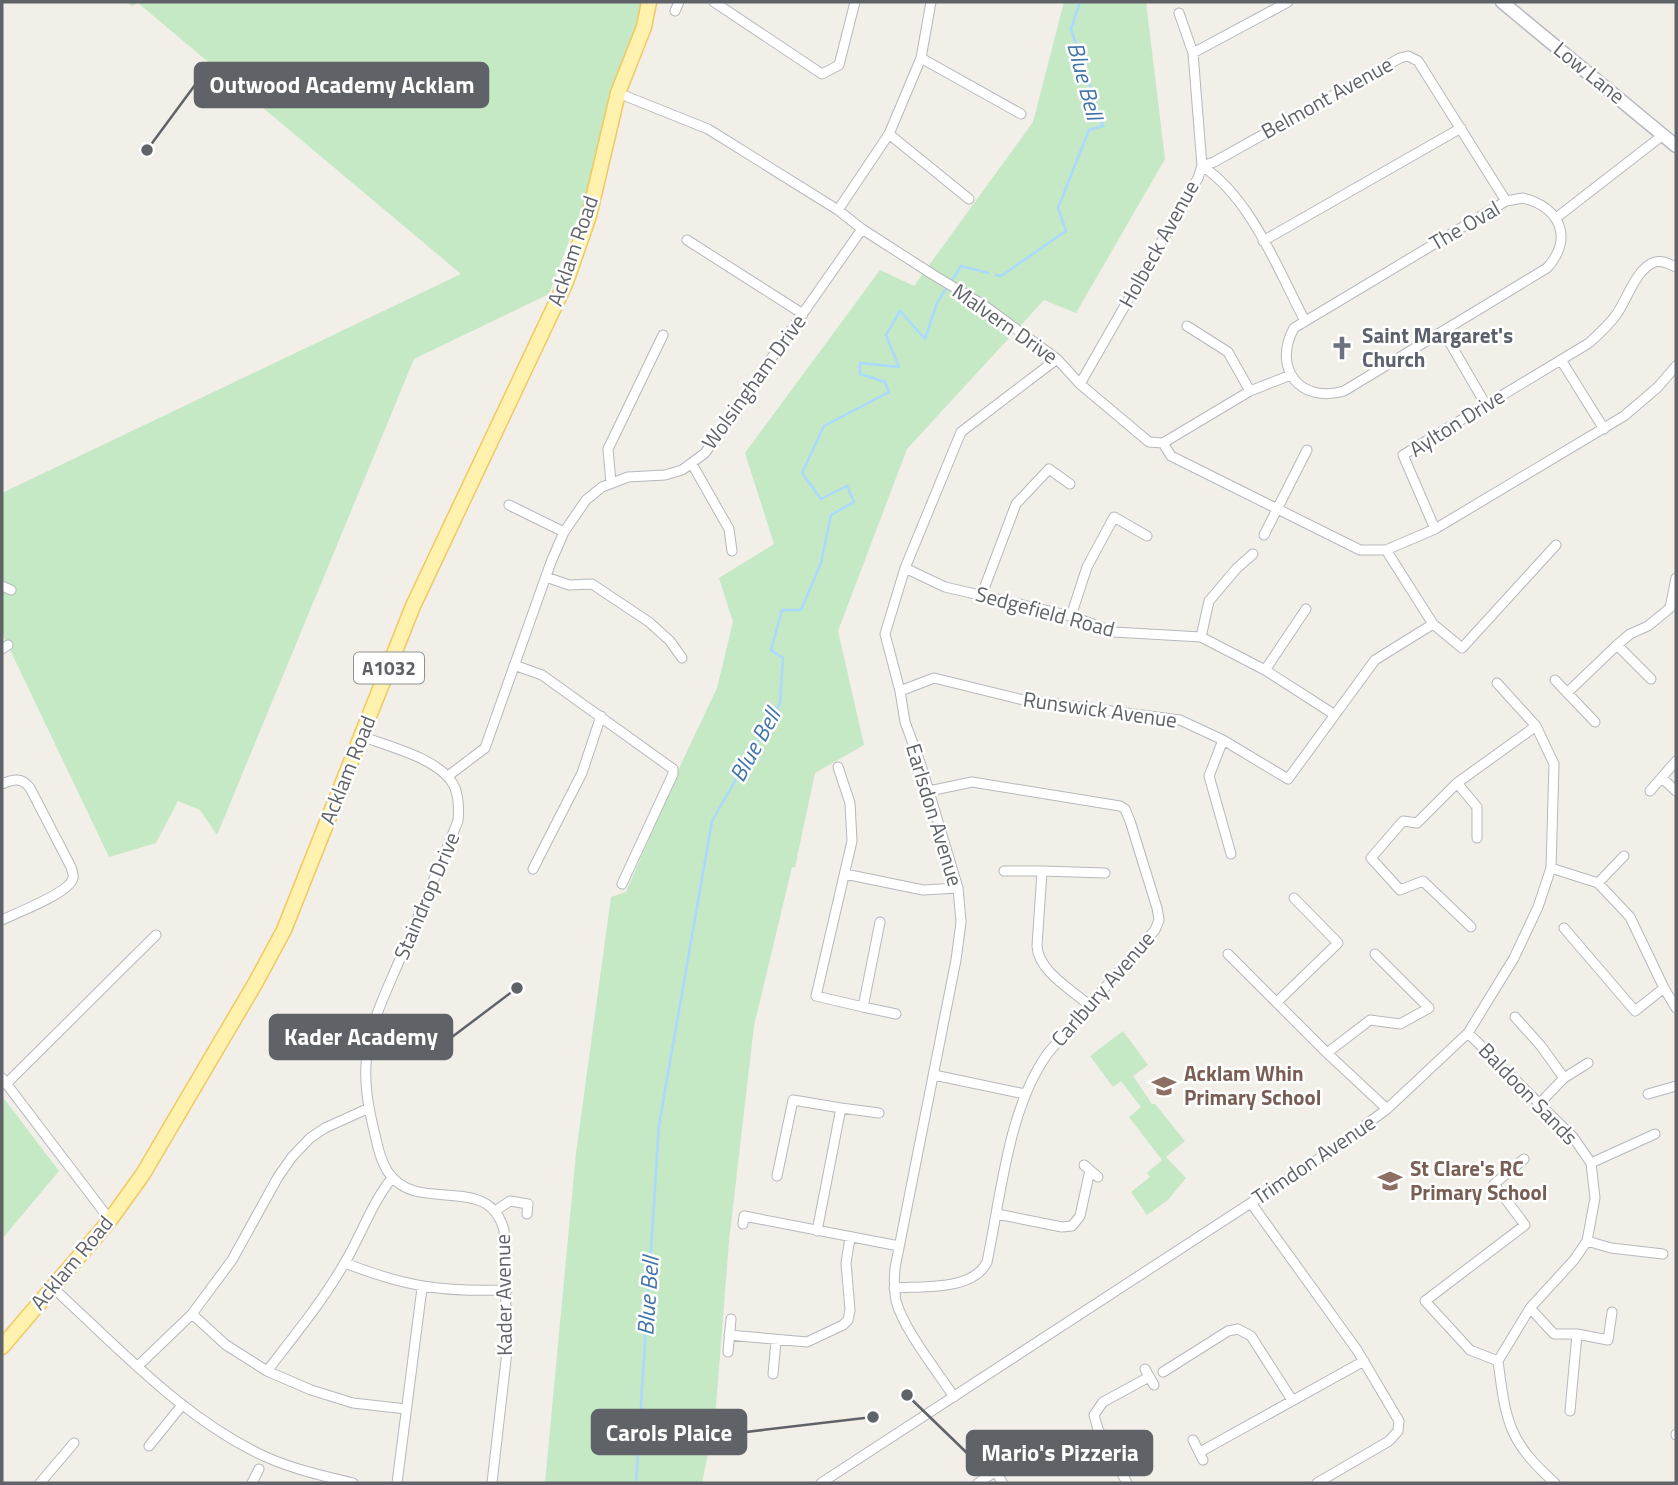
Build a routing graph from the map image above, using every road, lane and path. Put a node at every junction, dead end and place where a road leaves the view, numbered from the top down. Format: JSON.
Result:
{"nodes":[{"id":1,"x":649,"y":2,"type":"edge"},
{"id":2,"x":660,"y":2,"type":"edge"},
{"id":3,"x":714,"y":2,"type":"edge"},
{"id":4,"x":855,"y":2,"type":"edge"},
{"id":5,"x":931,"y":2,"type":"edge"},
{"id":6,"x":1288,"y":2,"type":"edge"},
{"id":7,"x":1508,"y":4,"type":"edge"},
{"id":8,"x":1179,"y":13,"type":"dead end"},
{"id":9,"x":644,"y":27,"type":"junction"},
{"id":10,"x":1192,"y":53,"type":"junction"},
{"id":11,"x":921,"y":58,"type":"junction"},
{"id":12,"x":618,"y":93,"type":"junction"},
{"id":13,"x":1021,"y":114,"type":"dead end"},
{"id":14,"x":1461,"y":128,"type":"junction"},
{"id":15,"x":890,"y":134,"type":"junction"},
{"id":16,"x":1663,"y":135,"type":"junction"},
{"id":17,"x":1676,"y":146,"type":"edge"},
{"id":18,"x":1202,"y":166,"type":"junction"},
{"id":19,"x":970,"y":199,"type":"dead end"},
{"id":20,"x":1506,"y":201,"type":"junction"},
{"id":21,"x":838,"y":210,"type":"junction"},
{"id":22,"x":1556,"y":218,"type":"junction"},
{"id":23,"x":862,"y":229,"type":"junction"},
{"id":24,"x":687,"y":240,"type":"dead end"},
{"id":25,"x":1263,"y":241,"type":"junction"},
{"id":26,"x":1676,"y":267,"type":"edge"},
{"id":27,"x":803,"y":314,"type":"junction"},
{"id":28,"x":1305,"y":321,"type":"junction"},
{"id":29,"x":1186,"y":326,"type":"dead end"},
{"id":30,"x":1443,"y":331,"type":"junction"},
{"id":31,"x":663,"y":335,"type":"dead end"},
{"id":32,"x":1057,"y":359,"type":"junction"},
{"id":33,"x":1561,"y":360,"type":"junction"},
{"id":34,"x":1676,"y":366,"type":"edge"},
{"id":35,"x":1291,"y":375,"type":"junction"},
{"id":36,"x":1080,"y":384,"type":"junction"},
{"id":37,"x":1250,"y":391,"type":"junction"},
{"id":38,"x":1486,"y":405,"type":"junction"},
{"id":39,"x":1604,"y":429,"type":"junction"},
{"id":40,"x":1163,"y":443,"type":"junction"},
{"id":41,"x":1307,"y":450,"type":"dead end"},
{"id":42,"x":692,"y":464,"type":"junction"},
{"id":43,"x":611,"y":483,"type":"junction"},
{"id":44,"x":1070,"y":484,"type":"dead end"},
{"id":45,"x":509,"y":505,"type":"dead end"},
{"id":46,"x":1277,"y":510,"type":"junction"},
{"id":47,"x":1435,"y":529,"type":"junction"},
{"id":48,"x":564,"y":532,"type":"junction"},
{"id":49,"x":1264,"y":535,"type":"dead end"},
{"id":50,"x":1147,"y":536,"type":"dead end"},
{"id":51,"x":1556,"y":545,"type":"dead end"},
{"id":52,"x":1386,"y":550,"type":"junction"},
{"id":53,"x":732,"y":551,"type":"dead end"},
{"id":54,"x":1253,"y":554,"type":"dead end"},
{"id":55,"x":905,"y":568,"type":"junction"},
{"id":56,"x":546,"y":577,"type":"junction"},
{"id":57,"x":1676,"y":578,"type":"edge"},
{"id":58,"x":982,"y":594,"type":"junction"},
{"id":59,"x":1306,"y":610,"type":"dead end"},
{"id":60,"x":1673,"y":610,"type":"edge"},
{"id":61,"x":1071,"y":616,"type":"junction"},
{"id":62,"x":1433,"y":624,"type":"junction"},
{"id":63,"x":1202,"y":637,"type":"junction"},
{"id":64,"x":1617,"y":645,"type":"junction"},
{"id":65,"x":682,"y":658,"type":"dead end"},
{"id":66,"x":514,"y":665,"type":"junction"},
{"id":67,"x":1265,"y":670,"type":"junction"},
{"id":68,"x":1651,"y":679,"type":"dead end"},
{"id":69,"x":1555,"y":680,"type":"dead end"},
{"id":70,"x":1497,"y":683,"type":"dead end"},
{"id":71,"x":900,"y":691,"type":"junction"},
{"id":72,"x":1567,"y":693,"type":"junction"},
{"id":73,"x":1335,"y":715,"type":"junction"},
{"id":74,"x":601,"y":716,"type":"junction"},
{"id":75,"x":1595,"y":722,"type":"dead end"},
{"id":76,"x":1536,"y":726,"type":"junction"},
{"id":77,"x":361,"y":736,"type":"junction"},
{"id":78,"x":1223,"y":740,"type":"junction"},
{"id":79,"x":1676,"y":761,"type":"edge"},
{"id":80,"x":838,"y":767,"type":"dead end"},
{"id":81,"x":448,"y":776,"type":"junction"},
{"id":82,"x":1662,"y":778,"type":"junction"},
{"id":83,"x":1457,"y":783,"type":"junction"},
{"id":84,"x":2,"y":784,"type":"edge"},
{"id":85,"x":929,"y":791,"type":"junction"},
{"id":86,"x":1650,"y":791,"type":"dead end"},
{"id":87,"x":1676,"y":791,"type":"edge"},
{"id":88,"x":1476,"y":838,"type":"dead end"},
{"id":89,"x":1231,"y":854,"type":"dead end"},
{"id":90,"x":1625,"y":856,"type":"dead end"},
{"id":91,"x":1551,"y":868,"type":"junction"},
{"id":92,"x":533,"y":869,"type":"dead end"},
{"id":93,"x":1004,"y":871,"type":"dead end"},
{"id":94,"x":1042,"y":872,"type":"junction"},
{"id":95,"x":1105,"y":873,"type":"dead end"},
{"id":96,"x":845,"y":874,"type":"junction"},
{"id":97,"x":1598,"y":883,"type":"junction"},
{"id":98,"x":622,"y":884,"type":"dead end"},
{"id":99,"x":958,"y":888,"type":"junction"},
{"id":100,"x":1294,"y":898,"type":"dead end"},
{"id":101,"x":2,"y":920,"type":"edge"},
{"id":102,"x":880,"y":922,"type":"dead end"},
{"id":103,"x":1471,"y":927,"type":"dead end"},
{"id":104,"x":1564,"y":928,"type":"dead end"},
{"id":105,"x":156,"y":935,"type":"dead end"},
{"id":106,"x":1228,"y":954,"type":"dead end"},
{"id":107,"x":1376,"y":954,"type":"dead end"},
{"id":108,"x":1664,"y":988,"type":"junction"},
{"id":109,"x":1277,"y":1002,"type":"junction"},
{"id":110,"x":1090,"y":1005,"type":"junction"},
{"id":111,"x":863,"y":1007,"type":"junction"},
{"id":112,"x":1676,"y":1008,"type":"edge"},
{"id":113,"x":897,"y":1014,"type":"dead end"},
{"id":114,"x":1515,"y":1017,"type":"dead end"},
{"id":115,"x":1468,"y":1032,"type":"junction"},
{"id":116,"x":1327,"y":1053,"type":"junction"},
{"id":117,"x":1588,"y":1063,"type":"dead end"},
{"id":118,"x":934,"y":1074,"type":"junction"},
{"id":119,"x":1564,"y":1078,"type":"junction"},
{"id":120,"x":4,"y":1081,"type":"edge"},
{"id":121,"x":1676,"y":1086,"type":"edge"},
{"id":122,"x":1025,"y":1094,"type":"junction"},
{"id":123,"x":1648,"y":1094,"type":"dead end"},
{"id":124,"x":1539,"y":1104,"type":"junction"},
{"id":125,"x":369,"y":1108,"type":"junction"},
{"id":126,"x":841,"y":1108,"type":"junction"},
{"id":127,"x":1387,"y":1109,"type":"junction"},
{"id":128,"x":879,"y":1113,"type":"dead end"},
{"id":129,"x":1655,"y":1134,"type":"dead end"},
{"id":130,"x":1524,"y":1160,"type":"dead end"},
{"id":131,"x":1591,"y":1163,"type":"junction"},
{"id":132,"x":782,"y":1171,"type":"dead end"},
{"id":133,"x":1098,"y":1177,"type":"dead end"},
{"id":134,"x":392,"y":1178,"type":"junction"},
{"id":135,"x":1251,"y":1203,"type":"junction"},
{"id":136,"x":495,"y":1211,"type":"junction"},
{"id":137,"x":527,"y":1214,"type":"dead end"},
{"id":138,"x":997,"y":1214,"type":"junction"},
{"id":139,"x":744,"y":1216,"type":"dead end"},
{"id":140,"x":110,"y":1220,"type":"junction"},
{"id":141,"x":817,"y":1231,"type":"junction"},
{"id":142,"x":850,"y":1238,"type":"junction"},
{"id":143,"x":1587,"y":1241,"type":"junction"},
{"id":144,"x":899,"y":1246,"type":"junction"},
{"id":145,"x":1663,"y":1254,"type":"dead end"},
{"id":146,"x":345,"y":1263,"type":"junction"},
{"id":147,"x":52,"y":1287,"type":"junction"},
{"id":148,"x":422,"y":1288,"type":"junction"},
{"id":149,"x":894,"y":1288,"type":"junction"},
{"id":150,"x":507,"y":1290,"type":"junction"},
{"id":151,"x":1530,"y":1308,"type":"junction"},
{"id":152,"x":1612,"y":1311,"type":"dead end"},
{"id":153,"x":192,"y":1314,"type":"junction"},
{"id":154,"x":731,"y":1319,"type":"dead end"},
{"id":155,"x":1577,"y":1334,"type":"junction"},
{"id":156,"x":729,"y":1335,"type":"junction"},
{"id":157,"x":776,"y":1341,"type":"junction"},
{"id":158,"x":2,"y":1346,"type":"edge"},
{"id":159,"x":728,"y":1352,"type":"dead end"},
{"id":160,"x":1364,"y":1361,"type":"junction"},
{"id":161,"x":1498,"y":1361,"type":"junction"},
{"id":162,"x":138,"y":1366,"type":"junction"},
{"id":163,"x":267,"y":1371,"type":"junction"},
{"id":164,"x":1164,"y":1372,"type":"dead end"},
{"id":165,"x":773,"y":1374,"type":"dead end"},
{"id":166,"x":1149,"y":1377,"type":"dead end"},
{"id":167,"x":954,"y":1397,"type":"junction"},
{"id":168,"x":1292,"y":1400,"type":"junction"},
{"id":169,"x":182,"y":1405,"type":"junction"},
{"id":170,"x":406,"y":1409,"type":"junction"},
{"id":171,"x":1570,"y":1411,"type":"dead end"},
{"id":172,"x":1193,"y":1440,"type":"dead end"},
{"id":173,"x":74,"y":1443,"type":"dead end"},
{"id":174,"x":150,"y":1446,"type":"dead end"},
{"id":175,"x":1013,"y":1460,"type":"dead end"},
{"id":176,"x":258,"y":1469,"type":"dead end"},
{"id":177,"x":996,"y":1472,"type":"junction"},
{"id":178,"x":1335,"y":1479,"type":"edge"},
{"id":179,"x":1002,"y":1482,"type":"edge"},
{"id":180,"x":40,"y":1483,"type":"edge"},
{"id":181,"x":252,"y":1483,"type":"edge"},
{"id":182,"x":353,"y":1483,"type":"edge"},
{"id":183,"x":397,"y":1483,"type":"edge"},
{"id":184,"x":492,"y":1483,"type":"edge"},
{"id":185,"x":821,"y":1483,"type":"edge"},
{"id":186,"x":978,"y":1483,"type":"edge"},
{"id":187,"x":1128,"y":1483,"type":"edge"},
{"id":188,"x":1317,"y":1483,"type":"edge"},
{"id":189,"x":1555,"y":1483,"type":"edge"}],
"edges":[{"from":1,"to":9,"type":"main road","name":"Acklam Road","number":"A1032"},
{"from":2,"to":9,"type":"main road","name":"Acklam Road","number":"A1032"},
{"from":3,"to":4,"type":"street"},
{"from":5,"to":11,"type":"street"},
{"from":6,"to":10,"type":"street"},
{"from":7,"to":16,"type":"main road","name":"Low Lane"},
{"from":8,"to":10,"type":"street","name":"Holbeck Avenue"},
{"from":9,"to":12,"type":"main road","name":"Acklam Road","number":"A1032"},
{"from":10,"to":18,"type":"street","name":"Holbeck Avenue"},
{"from":11,"to":13,"type":"street"},
{"from":11,"to":15,"type":"street"},
{"from":12,"to":21,"type":"street","name":"Malvern Drive"},
{"from":12,"to":77,"type":"main road","name":"Acklam Road","number":"A1032"},
{"from":14,"to":18,"type":"street","name":"Belmont Avenue"},
{"from":14,"to":20,"type":"street","name":"Belmont Avenue"},
{"from":14,"to":25,"type":"street"},
{"from":15,"to":19,"type":"street"},
{"from":15,"to":21,"type":"street"},
{"from":16,"to":17,"type":"main road","name":"Low Lane"},
{"from":16,"to":22,"type":"street"},
{"from":18,"to":25,"type":"street"},
{"from":18,"to":36,"type":"street","name":"Holbeck Avenue"},
{"from":20,"to":22,"type":"street","name":"The Oval"},
{"from":20,"to":28,"type":"street","name":"The Oval"},
{"from":21,"to":23,"type":"street","name":"Malvern Drive"},
{"from":22,"to":30,"type":"street"},
{"from":23,"to":27,"type":"street","name":"Wolsingham Drive"},
{"from":23,"to":32,"type":"street","name":"Malvern Drive"},
{"from":24,"to":27,"type":"street"},
{"from":25,"to":28,"type":"street"},
{"from":26,"to":33,"type":"street","name":"Aylton Drive"},
{"from":27,"to":42,"type":"street","name":"Wolsingham Drive"},
{"from":28,"to":35,"type":"street","name":"The Oval"},
{"from":29,"to":37,"type":"street"},
{"from":30,"to":35,"type":"street"},
{"from":30,"to":38,"type":"street"},
{"from":31,"to":43,"type":"street"},
{"from":32,"to":36,"type":"street","name":"Malvern Drive"},
{"from":32,"to":55,"type":"street","name":"Earlsdon Avenue"},
{"from":33,"to":38,"type":"street","name":"Aylton Drive"},
{"from":33,"to":39,"type":"street"},
{"from":34,"to":39,"type":"street"},
{"from":35,"to":37,"type":"street"},
{"from":36,"to":40,"type":"street","name":"Malvern Drive"},
{"from":37,"to":40,"type":"street"},
{"from":38,"to":47,"type":"street","name":"Aylton Drive"},
{"from":39,"to":47,"type":"street"},
{"from":40,"to":46,"type":"street","name":"Malvern Drive"},
{"from":41,"to":46,"type":"street"},
{"from":42,"to":43,"type":"street","name":"Wolsingham Drive"},
{"from":42,"to":53,"type":"street"},
{"from":43,"to":48,"type":"street"},
{"from":44,"to":58,"type":"street"},
{"from":45,"to":48,"type":"street"},
{"from":46,"to":49,"type":"street"},
{"from":46,"to":52,"type":"street","name":"Malvern Drive"},
{"from":47,"to":52,"type":"street"},
{"from":48,"to":56,"type":"street"},
{"from":50,"to":61,"type":"street"},
{"from":51,"to":62,"type":"street"},
{"from":52,"to":62,"type":"street"},
{"from":54,"to":63,"type":"street"},
{"from":55,"to":58,"type":"street","name":"Sedgefield Road"},
{"from":55,"to":71,"type":"street","name":"Earlsdon Avenue"},
{"from":56,"to":65,"type":"street"},
{"from":56,"to":66,"type":"street"},
{"from":57,"to":60,"type":"street"},
{"from":58,"to":61,"type":"street","name":"Sedgefield Road"},
{"from":59,"to":67,"type":"street"},
{"from":60,"to":64,"type":"street"},
{"from":61,"to":63,"type":"street","name":"Sedgefield Road"},
{"from":62,"to":73,"type":"street"},
{"from":63,"to":67,"type":"street","name":"Sedgefield Road"},
{"from":64,"to":68,"type":"street"},
{"from":64,"to":72,"type":"street"},
{"from":66,"to":74,"type":"street"},
{"from":66,"to":81,"type":"street"},
{"from":67,"to":73,"type":"street","name":"Sedgefield Road"},
{"from":69,"to":72,"type":"street"},
{"from":70,"to":76,"type":"street","name":"Trimdon Avenue"},
{"from":71,"to":78,"type":"street","name":"Runswick Avenue"},
{"from":71,"to":85,"type":"street","name":"Earlsdon Avenue"},
{"from":72,"to":75,"type":"street"},
{"from":73,"to":78,"type":"street","name":"Runswick Avenue"},
{"from":74,"to":92,"type":"street"},
{"from":74,"to":98,"type":"street"},
{"from":76,"to":83,"type":"street"},
{"from":76,"to":91,"type":"street","name":"Trimdon Avenue"},
{"from":77,"to":81,"type":"street"},
{"from":77,"to":140,"type":"main road","name":"Acklam Road","number":"A1032"},
{"from":78,"to":89,"type":"street"},
{"from":79,"to":82,"type":"street"},
{"from":80,"to":96,"type":"street"},
{"from":81,"to":125,"type":"street","name":"Staindrop Drive"},
{"from":82,"to":86,"type":"street"},
{"from":82,"to":87,"type":"street"},
{"from":83,"to":88,"type":"street"},
{"from":83,"to":103,"type":"street"},
{"from":84,"to":101,"type":"street"},
{"from":85,"to":99,"type":"street","name":"Earlsdon Avenue"},
{"from":85,"to":110,"type":"street","name":"Carlbury Avenue"},
{"from":90,"to":97,"type":"street"},
{"from":91,"to":97,"type":"street"},
{"from":91,"to":115,"type":"street","name":"Trimdon Avenue"},
{"from":93,"to":94,"type":"street"},
{"from":94,"to":95,"type":"street"},
{"from":94,"to":110,"type":"street"},
{"from":96,"to":99,"type":"street"},
{"from":96,"to":111,"type":"street"},
{"from":97,"to":108,"type":"street"},
{"from":99,"to":118,"type":"street","name":"Earlsdon Avenue"},
{"from":100,"to":109,"type":"street"},
{"from":102,"to":111,"type":"street"},
{"from":104,"to":108,"type":"street"},
{"from":105,"to":120,"type":"street"},
{"from":106,"to":109,"type":"street"},
{"from":107,"to":116,"type":"street"},
{"from":108,"to":112,"type":"street"},
{"from":109,"to":116,"type":"street"},
{"from":110,"to":122,"type":"street","name":"Carlbury Avenue"},
{"from":111,"to":113,"type":"street"},
{"from":114,"to":119,"type":"street"},
{"from":115,"to":124,"type":"street","name":"Baldoon Sands"},
{"from":115,"to":127,"type":"street","name":"Trimdon Avenue"},
{"from":116,"to":127,"type":"street"},
{"from":117,"to":119,"type":"street"},
{"from":118,"to":122,"type":"street"},
{"from":118,"to":144,"type":"street","name":"Earlsdon Avenue"},
{"from":119,"to":124,"type":"street"},
{"from":120,"to":140,"type":"street"},
{"from":121,"to":123,"type":"street"},
{"from":122,"to":138,"type":"street","name":"Carlbury Avenue"},
{"from":124,"to":131,"type":"street","name":"Baldoon Sands"},
{"from":125,"to":134,"type":"street"},
{"from":125,"to":153,"type":"street"},
{"from":126,"to":128,"type":"street"},
{"from":126,"to":132,"type":"street"},
{"from":126,"to":141,"type":"street"},
{"from":127,"to":135,"type":"street","name":"Trimdon Avenue"},
{"from":129,"to":131,"type":"street"},
{"from":130,"to":161,"type":"street"},
{"from":131,"to":143,"type":"street","name":"Baldoon Sands"},
{"from":133,"to":138,"type":"street"},
{"from":134,"to":136,"type":"street","name":"Kader Avenue"},
{"from":134,"to":146,"type":"street"},
{"from":135,"to":160,"type":"street"},
{"from":135,"to":167,"type":"street","name":"Trimdon Avenue"},
{"from":136,"to":137,"type":"street"},
{"from":136,"to":150,"type":"street","name":"Kader Avenue"},
{"from":138,"to":149,"type":"street","name":"Carlbury Avenue"},
{"from":139,"to":141,"type":"street"},
{"from":140,"to":147,"type":"main road","name":"Acklam Road","number":"A1032"},
{"from":141,"to":142,"type":"street"},
{"from":142,"to":144,"type":"street"},
{"from":142,"to":157,"type":"street"},
{"from":143,"to":145,"type":"street"},
{"from":143,"to":151,"type":"street","name":"Baldoon Sands"},
{"from":144,"to":149,"type":"street","name":"Earlsdon Avenue"},
{"from":146,"to":148,"type":"street"},
{"from":146,"to":163,"type":"street"},
{"from":147,"to":158,"type":"main road","name":"Acklam Road","number":"A1032"},
{"from":147,"to":162,"type":"street"},
{"from":148,"to":150,"type":"street"},
{"from":148,"to":170,"type":"street"},
{"from":149,"to":167,"type":"street","name":"Earlsdon Avenue"},
{"from":150,"to":184,"type":"street","name":"Kader Avenue"},
{"from":151,"to":155,"type":"street"},
{"from":151,"to":161,"type":"street","name":"Baldoon Sands"},
{"from":152,"to":155,"type":"street"},
{"from":153,"to":162,"type":"street"},
{"from":153,"to":163,"type":"street"},
{"from":154,"to":156,"type":"street"},
{"from":155,"to":171,"type":"street"},
{"from":156,"to":157,"type":"street"},
{"from":156,"to":159,"type":"street"},
{"from":157,"to":165,"type":"street"},
{"from":160,"to":168,"type":"street"},
{"from":160,"to":178,"type":"street"},
{"from":161,"to":189,"type":"street"},
{"from":162,"to":169,"type":"street"},
{"from":163,"to":170,"type":"street"},
{"from":164,"to":168,"type":"street"},
{"from":166,"to":187,"type":"street"},
{"from":167,"to":185,"type":"street","name":"Trimdon Avenue"},
{"from":168,"to":172,"type":"street"},
{"from":169,"to":174,"type":"street"},
{"from":169,"to":182,"type":"street"},
{"from":170,"to":183,"type":"street"},
{"from":173,"to":180,"type":"street"},
{"from":175,"to":177,"type":"street"},
{"from":176,"to":181,"type":"street"},
{"from":177,"to":179,"type":"street"},
{"from":177,"to":186,"type":"street"},
{"from":178,"to":188,"type":"street"}]}
